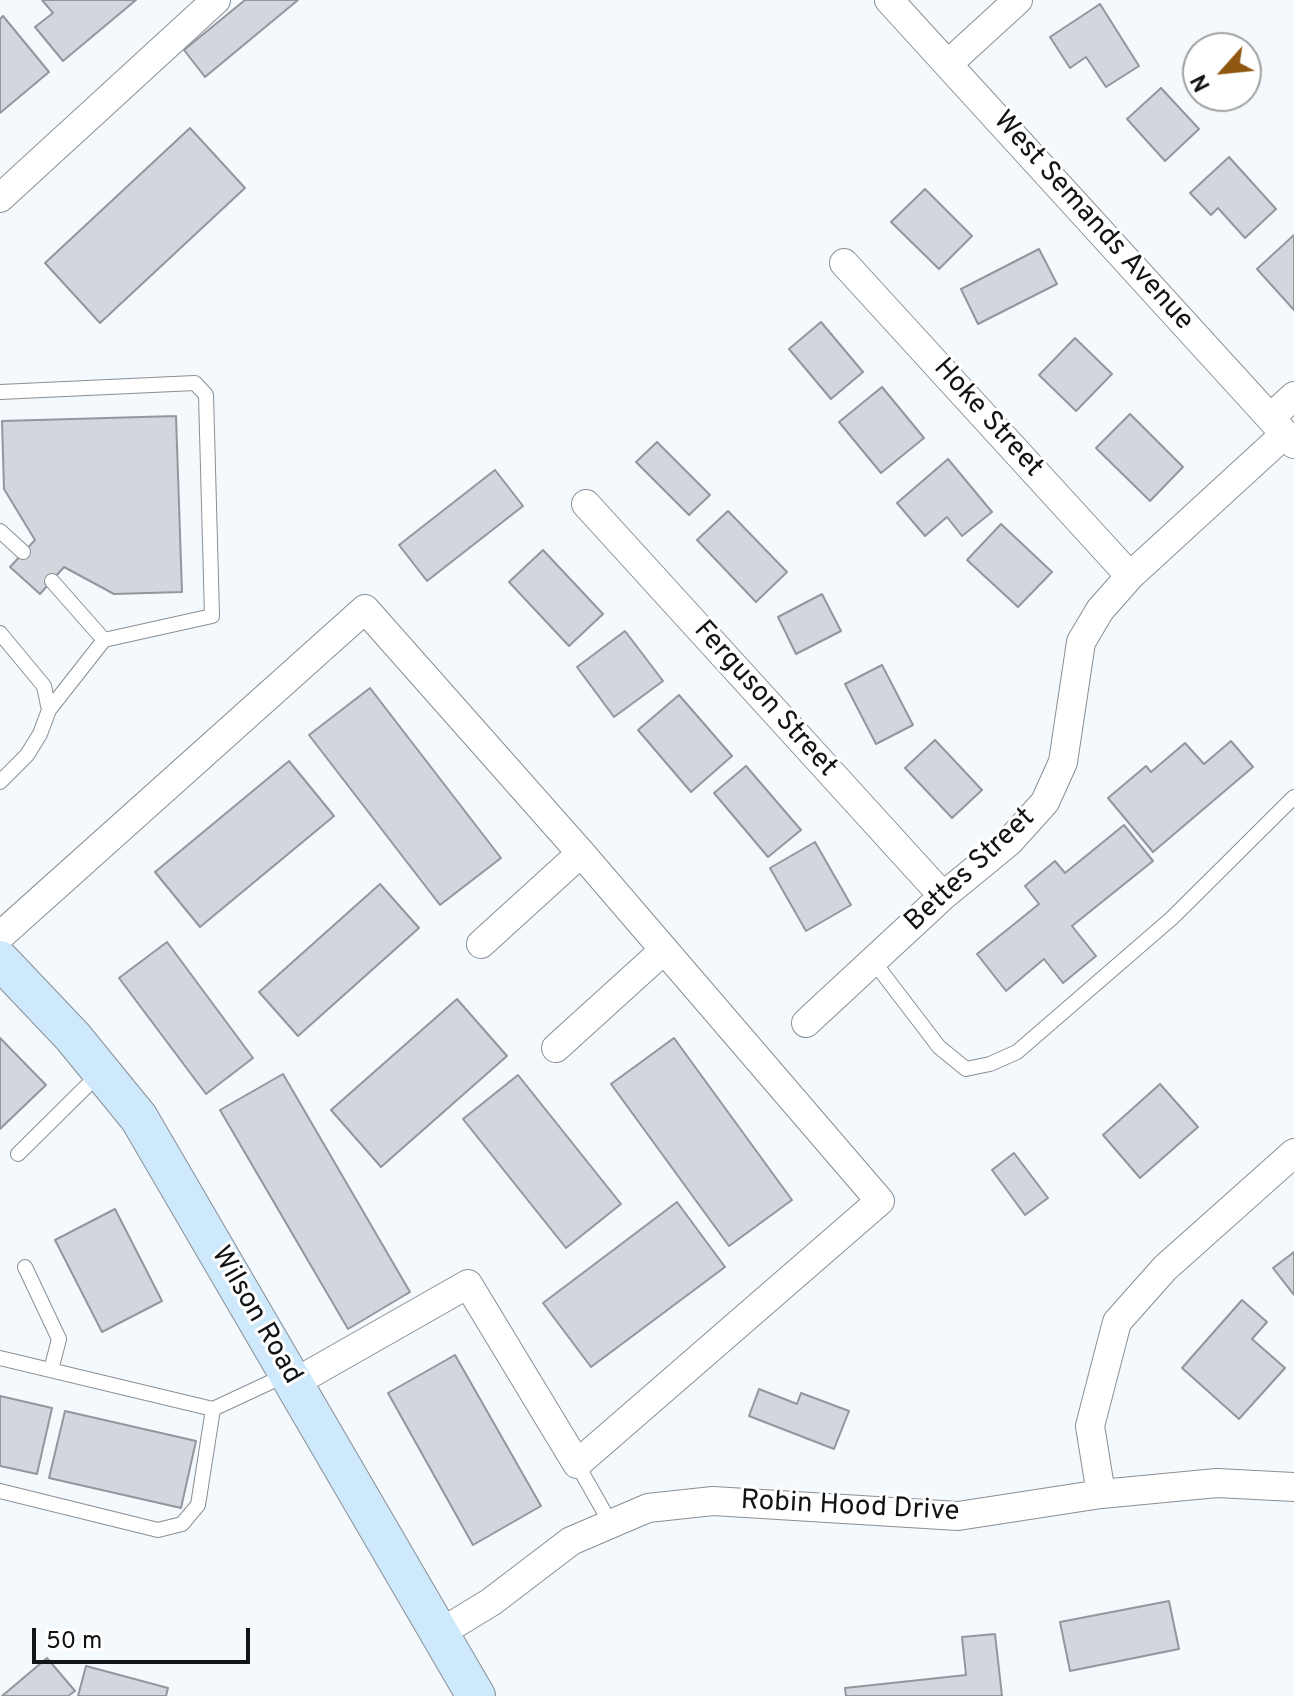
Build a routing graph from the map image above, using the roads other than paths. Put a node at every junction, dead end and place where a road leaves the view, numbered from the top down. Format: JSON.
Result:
{"nodes":[{"id":1,"x":216,"y":0,"type":"edge"},
{"id":2,"x":889,"y":0,"type":"edge"},
{"id":3,"x":1018,"y":0,"type":"edge"},
{"id":4,"x":948,"y":64,"type":"junction"},
{"id":5,"x":0,"y":198,"type":"edge"},
{"id":6,"x":844,"y":263,"type":"dead end"},
{"id":7,"x":0,"y":392,"type":"edge"},
{"id":8,"x":1294,"y":396,"type":"edge"},
{"id":9,"x":1283,"y":432,"type":"edge"},
{"id":10,"x":586,"y":504,"type":"dead end"},
{"id":11,"x":0,"y":531,"type":"edge"},
{"id":12,"x":23,"y":552,"type":"dead end"},
{"id":13,"x":1130,"y":576,"type":"junction"},
{"id":14,"x":52,"y":581,"type":"dead end"},
{"id":15,"x":0,"y":633,"type":"edge"},
{"id":16,"x":104,"y":640,"type":"junction"},
{"id":17,"x":49,"y":710,"type":"junction"},
{"id":18,"x":0,"y":782,"type":"edge"},
{"id":19,"x":1294,"y":797,"type":"edge"},
{"id":20,"x":581,"y":853,"type":"junction"},
{"id":21,"x":943,"y":896,"type":"junction"},
{"id":22,"x":0,"y":936,"type":"edge"},
{"id":23,"x":481,"y":944,"type":"dead end"},
{"id":24,"x":664,"y":950,"type":"junction"},
{"id":25,"x":0,"y":960,"type":"edge"},
{"id":26,"x":874,"y":962,"type":"junction"},
{"id":27,"x":806,"y":1023,"type":"dead end"},
{"id":28,"x":556,"y":1048,"type":"dead end"},
{"id":29,"x":102,"y":1072,"type":"junction"},
{"id":30,"x":1294,"y":1153,"type":"edge"},
{"id":31,"x":18,"y":1154,"type":"dead end"},
{"id":32,"x":25,"y":1267,"type":"dead end"},
{"id":33,"x":0,"y":1358,"type":"edge"},
{"id":34,"x":51,"y":1370,"type":"junction"},
{"id":35,"x":291,"y":1379,"type":"junction"},
{"id":36,"x":213,"y":1409,"type":"junction"},
{"id":37,"x":577,"y":1464,"type":"junction"},
{"id":38,"x":1294,"y":1487,"type":"edge"},
{"id":39,"x":0,"y":1491,"type":"edge"},
{"id":40,"x":1101,"y":1494,"type":"junction"},
{"id":41,"x":611,"y":1524,"type":"junction"},
{"id":42,"x":440,"y":1633,"type":"junction"},
{"id":43,"x":476,"y":1696,"type":"edge"}],
"edges":[{"from":1,"to":5,"type":"street"},
{"from":2,"to":4,"type":"street","name":"West Semands Avenue"},
{"from":3,"to":4,"type":"street"},
{"from":4,"to":9,"type":"street","name":"West Semands Avenue"},
{"from":6,"to":13,"type":"street","name":"Hoke Street"},
{"from":7,"to":16,"type":"lane"},
{"from":8,"to":9,"type":"street","name":"Bettes Street"},
{"from":9,"to":13,"type":"street","name":"Bettes Street"},
{"from":10,"to":21,"type":"street","name":"Ferguson Street"},
{"from":11,"to":12,"type":"lane"},
{"from":13,"to":21,"type":"street","name":"Bettes Street"},
{"from":14,"to":16,"type":"lane"},
{"from":15,"to":17,"type":"lane"},
{"from":16,"to":17,"type":"lane"},
{"from":17,"to":18,"type":"lane"},
{"from":19,"to":26,"type":"lane"},
{"from":20,"to":22,"type":"street"},
{"from":20,"to":23,"type":"street"},
{"from":20,"to":24,"type":"street"},
{"from":21,"to":26,"type":"street","name":"Bettes Street"},
{"from":24,"to":28,"type":"street"},
{"from":24,"to":37,"type":"street"},
{"from":25,"to":29,"type":"street","name":"Wilson Road"},
{"from":26,"to":27,"type":"street","name":"Bettes Street"},
{"from":29,"to":31,"type":"lane"},
{"from":29,"to":35,"type":"street","name":"Wilson Road"},
{"from":30,"to":40,"type":"street"},
{"from":32,"to":34,"type":"lane"},
{"from":33,"to":34,"type":"lane"},
{"from":34,"to":36,"type":"lane"},
{"from":35,"to":36,"type":"lane"},
{"from":35,"to":37,"type":"street"},
{"from":35,"to":42,"type":"street","name":"Wilson Road"},
{"from":36,"to":39,"type":"lane"},
{"from":37,"to":41,"type":"lane"},
{"from":38,"to":40,"type":"street","name":"Robin Hood Drive"},
{"from":40,"to":41,"type":"street","name":"Robin Hood Drive"},
{"from":41,"to":42,"type":"street","name":"Robin Hood Drive"},
{"from":42,"to":43,"type":"street","name":"Wilson Road"}]}
